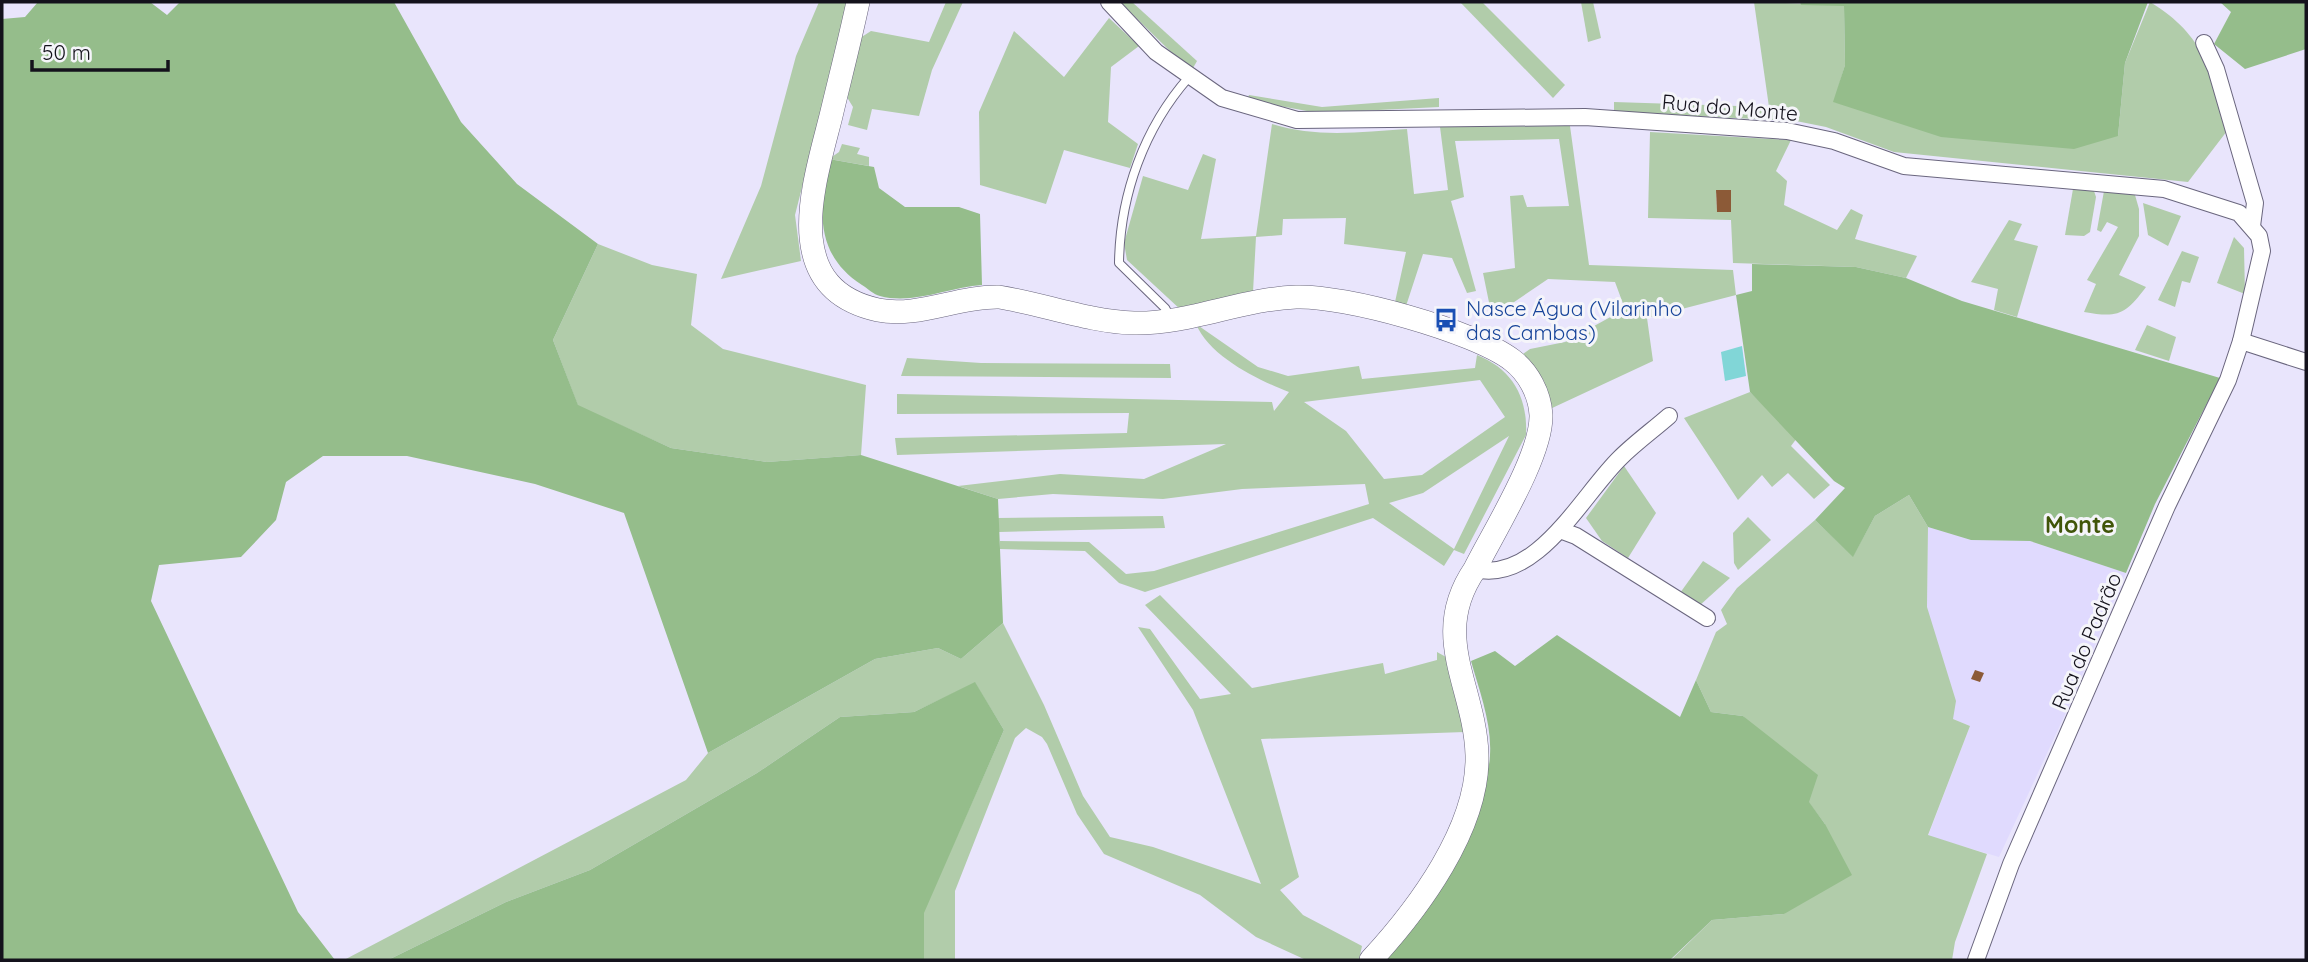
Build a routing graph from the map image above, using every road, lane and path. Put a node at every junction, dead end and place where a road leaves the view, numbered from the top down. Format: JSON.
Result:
{"nodes":[{"id":1,"x":858,"y":2,"type":"edge"},
{"id":2,"x":1110,"y":2,"type":"edge"},
{"id":3,"x":2204,"y":43,"type":"dead end"},
{"id":4,"x":1189,"y":77,"type":"junction"},
{"id":5,"x":2252,"y":226,"type":"junction"},
{"id":6,"x":1171,"y":321,"type":"junction"},
{"id":7,"x":2241,"y":341,"type":"junction"},
{"id":8,"x":2306,"y":362,"type":"edge"},
{"id":9,"x":1669,"y":416,"type":"dead end"},
{"id":10,"x":1560,"y":530,"type":"junction"},
{"id":11,"x":1475,"y":569,"type":"junction"},
{"id":12,"x":1707,"y":618,"type":"dead end"},
{"id":13,"x":1371,"y":960,"type":"edge"},
{"id":14,"x":1976,"y":960,"type":"edge"}],
"edges":[{"from":1,"to":6,"type":"main road"},
{"from":2,"to":4,"type":"street","name":"Rua do Monte"},
{"from":3,"to":5,"type":"street"},
{"from":4,"to":5,"type":"street","name":"Rua do Monte"},
{"from":4,"to":6,"type":"lane"},
{"from":5,"to":7,"type":"street"},
{"from":6,"to":11,"type":"main road"},
{"from":7,"to":8,"type":"street"},
{"from":7,"to":14,"type":"street","name":"Rua do Padrão"},
{"from":9,"to":10,"type":"street"},
{"from":10,"to":11,"type":"street"},
{"from":10,"to":12,"type":"street"},
{"from":11,"to":13,"type":"main road"}]}
